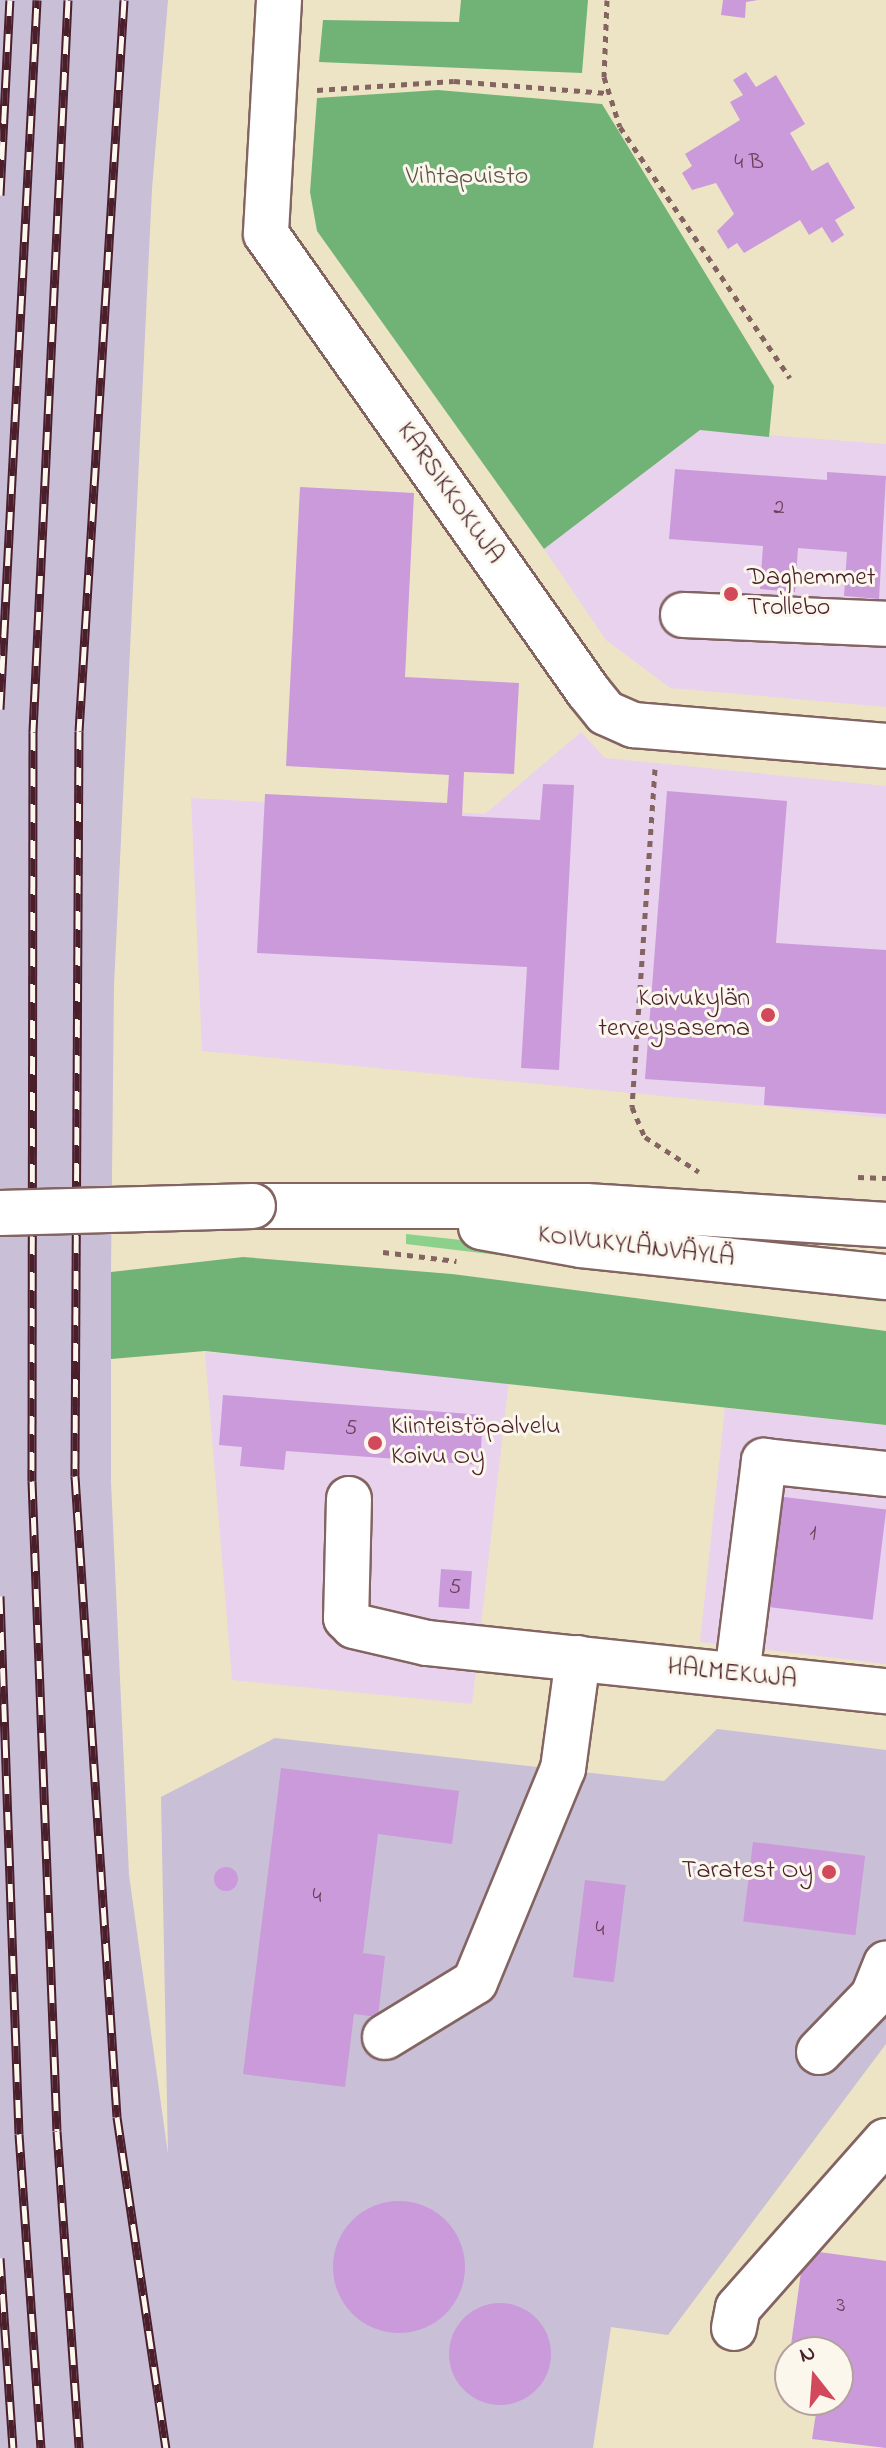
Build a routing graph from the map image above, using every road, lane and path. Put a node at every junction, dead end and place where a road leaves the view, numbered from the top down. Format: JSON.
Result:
{"nodes":[{"id":1,"x":279,"y":0,"type":"edge"},
{"id":2,"x":607,"y":0,"type":"edge"},
{"id":3,"x":303,"y":91,"type":"dead end"},
{"id":4,"x":607,"y":93,"type":"junction"},
{"id":5,"x":790,"y":378,"type":"dead end"},
{"id":6,"x":683,"y":615,"type":"dead end"},
{"id":7,"x":886,"y":624,"type":"edge"},
{"id":8,"x":886,"y":746,"type":"edge"},
{"id":9,"x":665,"y":761,"type":"dead end"},
{"id":10,"x":700,"y":1173,"type":"dead end"},
{"id":11,"x":388,"y":1210,"type":"junction"},
{"id":12,"x":0,"y":1213,"type":"edge"},
{"id":13,"x":886,"y":1225,"type":"edge"},
{"id":14,"x":886,"y":1277,"type":"edge"},
{"id":15,"x":886,"y":1474,"type":"edge"},
{"id":16,"x":349,"y":1499,"type":"dead end"},
{"id":17,"x":578,"y":1658,"type":"junction"},
{"id":18,"x":737,"y":1675,"type":"junction"},
{"id":19,"x":886,"y":1691,"type":"edge"},
{"id":20,"x":886,"y":1963,"type":"edge"},
{"id":21,"x":385,"y":2037,"type":"dead end"},
{"id":22,"x":819,"y":2052,"type":"dead end"},
{"id":23,"x":886,"y":2141,"type":"edge"},
{"id":24,"x":734,"y":2328,"type":"dead end"}],
"edges":[{"from":1,"to":8,"type":"street","name":"KARSIKKOKUJA"},
{"from":2,"to":4,"type":"path"},
{"from":3,"to":4,"type":"path"},
{"from":4,"to":5,"type":"path"},
{"from":6,"to":7,"type":"street"},
{"from":9,"to":10,"type":"path"},
{"from":11,"to":12,"type":"street","name":"KOIVUKYLÄNVÄYLÄ","bridge":true},
{"from":11,"to":13,"type":"street","name":"KOIVUKYLÄNVÄYLÄ"},
{"from":11,"to":14,"type":"street","name":"KOIVUKYLÄNVÄYLÄ"},
{"from":15,"to":18,"type":"street"},
{"from":16,"to":17,"type":"street","name":"HALMEKUJA"},
{"from":17,"to":18,"type":"street","name":"HALMEKUJA"},
{"from":17,"to":21,"type":"street"},
{"from":18,"to":19,"type":"street","name":"HALMEKUJA"},
{"from":20,"to":22,"type":"street"},
{"from":23,"to":24,"type":"street"}]}
